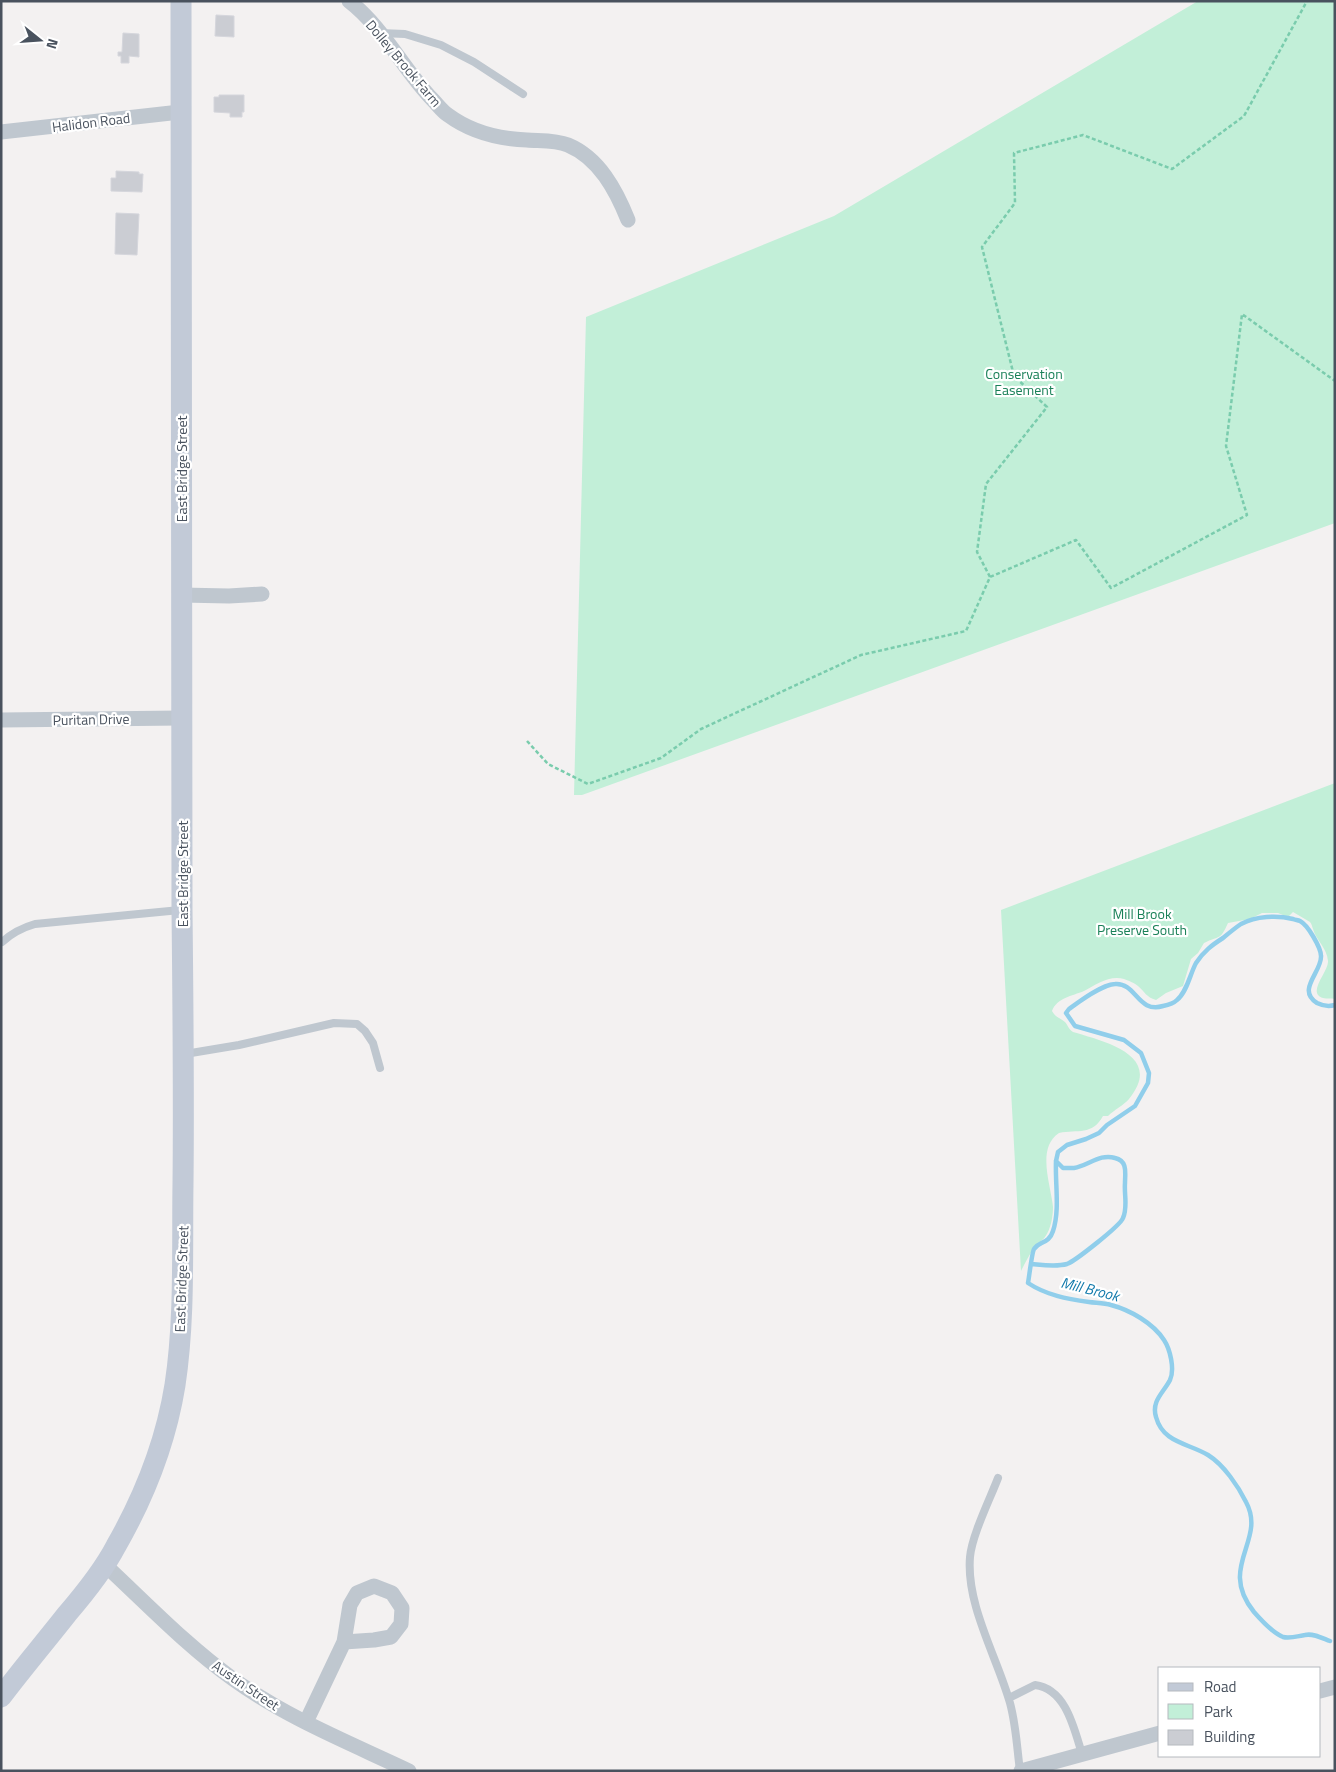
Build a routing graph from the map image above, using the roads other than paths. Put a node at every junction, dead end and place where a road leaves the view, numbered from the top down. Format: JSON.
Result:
{"nodes":[{"id":1,"x":181,"y":1,"type":"edge"},
{"id":2,"x":349,"y":1,"type":"edge"},
{"id":3,"x":380,"y":33,"type":"junction"},
{"id":4,"x":523,"y":94,"type":"dead end"},
{"id":5,"x":180,"y":112,"type":"junction"},
{"id":6,"x":1,"y":132,"type":"edge"},
{"id":7,"x":628,"y":220,"type":"dead end"},
{"id":8,"x":262,"y":594,"type":"dead end"},
{"id":9,"x":181,"y":595,"type":"junction"},
{"id":10,"x":181,"y":718,"type":"junction"},
{"id":11,"x":1,"y":720,"type":"edge"},
{"id":12,"x":182,"y":910,"type":"junction"},
{"id":13,"x":2,"y":942,"type":"edge"},
{"id":14,"x":184,"y":1054,"type":"junction"},
{"id":15,"x":380,"y":1068,"type":"dead end"},
{"id":16,"x":998,"y":1478,"type":"dead end"},
{"id":17,"x":105,"y":1565,"type":"junction"},
{"id":18,"x":344,"y":1642,"type":"dead end"},
{"id":19,"x":1335,"y":1687,"type":"edge"},
{"id":20,"x":1321,"y":1691,"type":"edge"},
{"id":21,"x":1,"y":1696,"type":"edge"},
{"id":22,"x":1009,"y":1698,"type":"junction"},
{"id":23,"x":306,"y":1722,"type":"junction"},
{"id":24,"x":1158,"y":1734,"type":"edge"},
{"id":25,"x":1082,"y":1754,"type":"junction"},
{"id":26,"x":409,"y":1771,"type":"edge"},
{"id":27,"x":1020,"y":1771,"type":"edge"}],
"edges":[{"from":1,"to":5,"type":"street","name":"East Bridge Street"},
{"from":2,"to":3,"type":"street","name":"Dolley Brook Farm"},
{"from":3,"to":4,"type":"lane"},
{"from":3,"to":7,"type":"street","name":"Dolley Brook Farm"},
{"from":5,"to":6,"type":"street","name":"Halidon Road"},
{"from":5,"to":9,"type":"street","name":"East Bridge Street"},
{"from":8,"to":9,"type":"street"},
{"from":9,"to":10,"type":"street","name":"East Bridge Street"},
{"from":10,"to":11,"type":"street","name":"Puritan Drive"},
{"from":10,"to":12,"type":"street","name":"East Bridge Street"},
{"from":12,"to":13,"type":"lane"},
{"from":12,"to":14,"type":"street","name":"East Bridge Street"},
{"from":14,"to":15,"type":"lane"},
{"from":14,"to":17,"type":"street","name":"East Bridge Street"},
{"from":16,"to":22,"type":"lane"},
{"from":17,"to":21,"type":"street","name":"East Bridge Street"},
{"from":17,"to":23,"type":"street","name":"Austin Street"},
{"from":18,"to":23,"type":"street"},
{"from":19,"to":20,"type":"street"},
{"from":22,"to":25,"type":"lane"},
{"from":22,"to":27,"type":"lane"},
{"from":23,"to":26,"type":"street","name":"Austin Street"},
{"from":24,"to":25,"type":"street"},
{"from":25,"to":27,"type":"street"}]}
